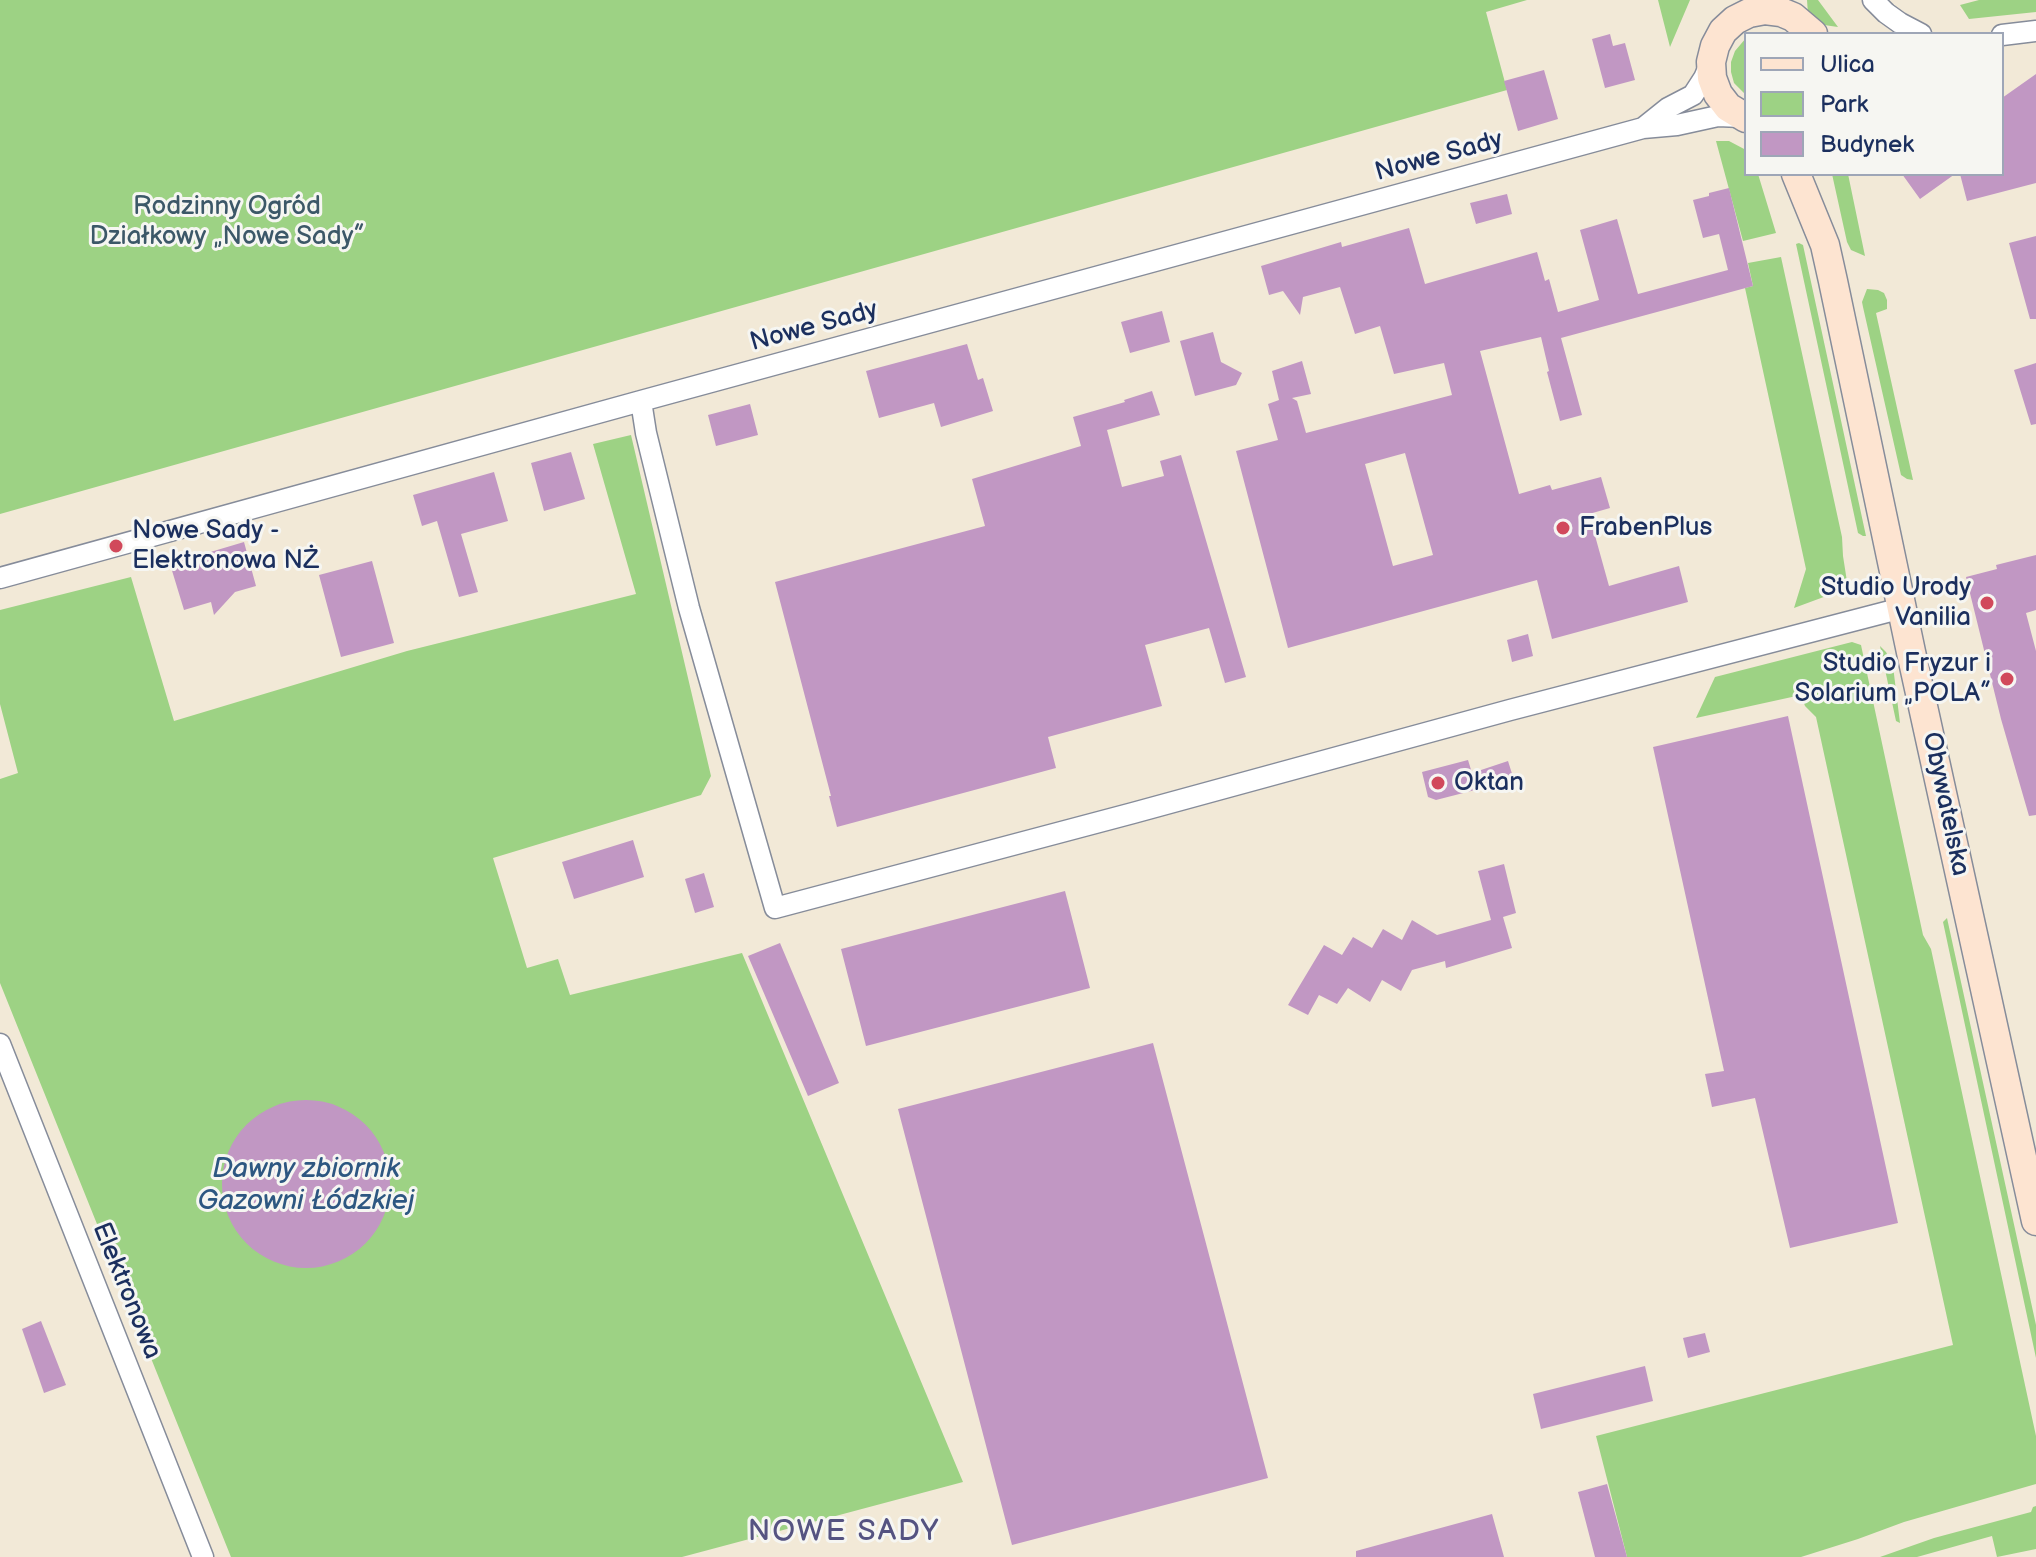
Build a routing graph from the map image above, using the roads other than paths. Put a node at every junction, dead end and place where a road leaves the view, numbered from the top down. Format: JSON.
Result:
{"nodes":[{"id":1,"x":1873,"y":0,"type":"edge"},
{"id":2,"x":1750,"y":6,"type":"edge"},
{"id":3,"x":1801,"y":17,"type":"edge"},
{"id":4,"x":2036,"y":31,"type":"edge"},
{"id":5,"x":1917,"y":32,"type":"edge"},
{"id":6,"x":2004,"y":35,"type":"edge"},
{"id":7,"x":1711,"y":62,"type":"junction"},
{"id":8,"x":1744,"y":118,"type":"edge"},
{"id":9,"x":1643,"y":128,"type":"junction"},
{"id":10,"x":1797,"y":176,"type":"edge"},
{"id":11,"x":1816,"y":176,"type":"edge"},
{"id":12,"x":1825,"y":245,"type":"junction"},
{"id":13,"x":641,"y":401,"type":"junction"},
{"id":14,"x":0,"y":578,"type":"edge"},
{"id":15,"x":1902,"y":608,"type":"junction"},
{"id":16,"x":0,"y":1044,"type":"edge"},
{"id":17,"x":2036,"y":1221,"type":"edge"},
{"id":18,"x":203,"y":1557,"type":"edge"}],
"edges":[{"from":1,"to":5,"type":"street"},
{"from":2,"to":3,"type":"main road"},
{"from":2,"to":7,"type":"main road"},
{"from":4,"to":6,"type":"street"},
{"from":7,"to":8,"type":"main road"},
{"from":7,"to":9,"type":"street","name":"Nowe Sady"},
{"from":8,"to":9,"type":"street","name":"Nowe Sady"},
{"from":9,"to":13,"type":"street","name":"Nowe Sady"},
{"from":10,"to":12,"type":"main road","name":"Obywatelska"},
{"from":11,"to":12,"type":"main road","name":"Obywatelska"},
{"from":12,"to":15,"type":"main road","name":"Obywatelska"},
{"from":13,"to":14,"type":"street","name":"Nowe Sady"},
{"from":13,"to":15,"type":"street"},
{"from":15,"to":17,"type":"main road","name":"Obywatelska"},
{"from":16,"to":18,"type":"street","name":"Elektronowa"}]}
